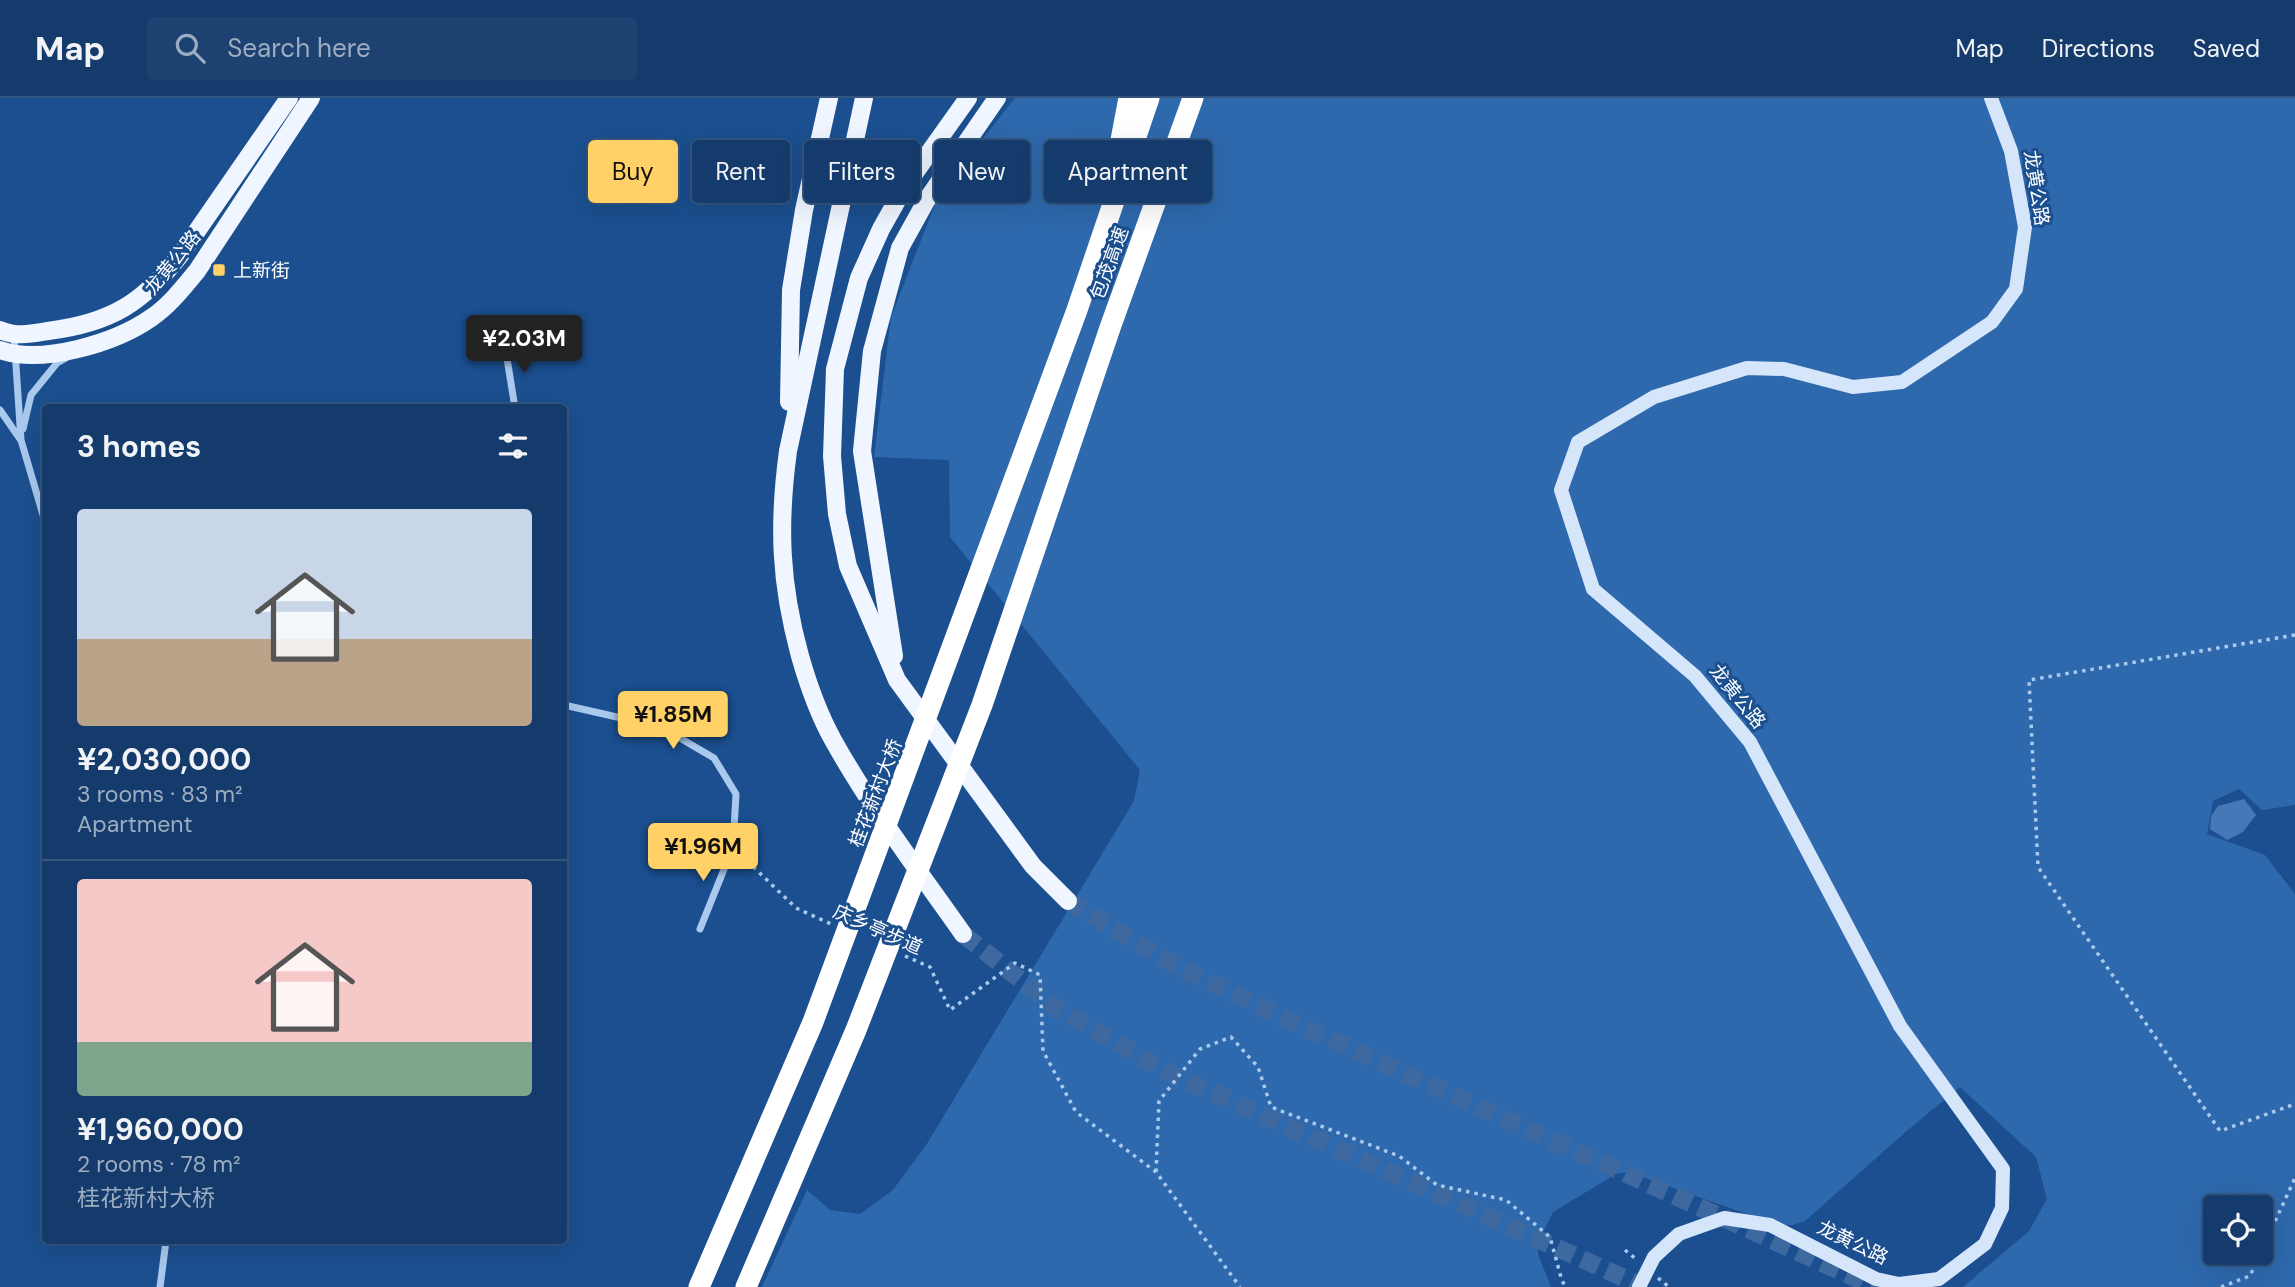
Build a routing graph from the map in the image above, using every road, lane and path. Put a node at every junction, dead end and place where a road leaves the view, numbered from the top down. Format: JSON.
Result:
{"nodes":[{"id":1,"x":289,"y":98,"type":"edge"},
{"id":2,"x":311,"y":98,"type":"edge"},
{"id":3,"x":829,"y":98,"type":"edge"},
{"id":4,"x":864,"y":98,"type":"edge"},
{"id":5,"x":968,"y":98,"type":"edge"},
{"id":6,"x":998,"y":98,"type":"edge"},
{"id":7,"x":1129,"y":98,"type":"edge"},
{"id":8,"x":1149,"y":98,"type":"edge"},
{"id":9,"x":1193,"y":98,"type":"edge"},
{"id":10,"x":1991,"y":98,"type":"edge"},
{"id":11,"x":1106,"y":223,"type":"junction"},
{"id":12,"x":1077,"y":310,"type":"joint"},
{"id":13,"x":7,"y":333,"type":"edge"},
{"id":14,"x":505,"y":346,"type":"dead end"},
{"id":15,"x":82,"y":348,"type":"junction"},
{"id":16,"x":7,"y":353,"type":"edge"},
{"id":17,"x":514,"y":404,"type":"edge"},
{"id":18,"x":0,"y":410,"type":"edge"},
{"id":19,"x":20,"y":440,"type":"junction"},
{"id":20,"x":788,"y":451,"type":"junction"},
{"id":21,"x":35,"y":486,"type":"junction"},
{"id":22,"x":42,"y":492,"type":"edge"},
{"id":23,"x":42,"y":511,"type":"edge"},
{"id":24,"x":2295,"y":635,"type":"edge"},
{"id":25,"x":897,"y":680,"type":"junction"},
{"id":26,"x":567,"y":706,"type":"edge"},
{"id":27,"x":733,"y":847,"type":"junction"},
{"id":28,"x":1068,"y":901,"type":"tunnel mouth"},
{"id":29,"x":833,"y":924,"type":"dead end"},
{"id":30,"x":700,"y":929,"type":"dead end"},
{"id":31,"x":963,"y":933,"type":"tunnel mouth"},
{"id":32,"x":894,"y":951,"type":"dead end"},
{"id":33,"x":2295,"y":1104,"type":"edge"},
{"id":34,"x":1156,"y":1172,"type":"junction"},
{"id":35,"x":2295,"y":1178,"type":"edge"},
{"id":36,"x":2273,"y":1226,"type":"edge"},
{"id":37,"x":166,"y":1244,"type":"edge"},
{"id":38,"x":2254,"y":1265,"type":"edge"},
{"id":39,"x":160,"y":1287,"type":"edge"},
{"id":40,"x":699,"y":1287,"type":"edge"},
{"id":41,"x":746,"y":1287,"type":"edge"},
{"id":42,"x":1240,"y":1287,"type":"edge"},
{"id":43,"x":1566,"y":1287,"type":"edge"},
{"id":44,"x":1639,"y":1287,"type":"edge"},
{"id":45,"x":2221,"y":1287,"type":"edge"}],
"edges":[{"from":1,"to":13,"type":"main road","name":"龙黄公路"},
{"from":2,"to":15,"type":"main road","name":"龙黄公路"},
{"from":3,"to":20,"type":"main road"},
{"from":4,"to":20,"type":"main road"},
{"from":5,"to":25,"type":"main road"},
{"from":6,"to":25,"type":"main road"},
{"from":7,"to":11,"type":"highway"},
{"from":8,"to":11,"type":"highway","name":"包茂高速"},
{"from":9,"to":41,"type":"highway","name":"包茂高速"},
{"from":10,"to":44,"type":"main road","name":"龙黄公路"},
{"from":11,"to":12,"type":"highway","name":"包茂高速"},
{"from":12,"to":40,"type":"highway","name":"桂花新村大桥"},
{"from":13,"to":16,"type":"street"},
{"from":14,"to":17,"type":"street"},
{"from":15,"to":16,"type":"main road","name":"龙黄公路"},
{"from":15,"to":19,"type":"street"},
{"from":16,"to":19,"type":"street"},
{"from":18,"to":19,"type":"street"},
{"from":19,"to":21,"type":"street"},
{"from":20,"to":31,"type":"main road"},
{"from":21,"to":22,"type":"street"},
{"from":21,"to":23,"type":"street"},
{"from":24,"to":33,"type":"path"},
{"from":25,"to":28,"type":"main road"},
{"from":26,"to":27,"type":"street"},
{"from":27,"to":29,"type":"path","name":"庆乡亭步道"},
{"from":27,"to":30,"type":"street"},
{"from":32,"to":34,"type":"path","name":"庆乡亭步道"},
{"from":34,"to":42,"type":"path","name":"庆乡亭步道"},
{"from":34,"to":43,"type":"path"},
{"from":35,"to":36,"type":"path"},
{"from":37,"to":39,"type":"street"},
{"from":38,"to":45,"type":"path"}]}
